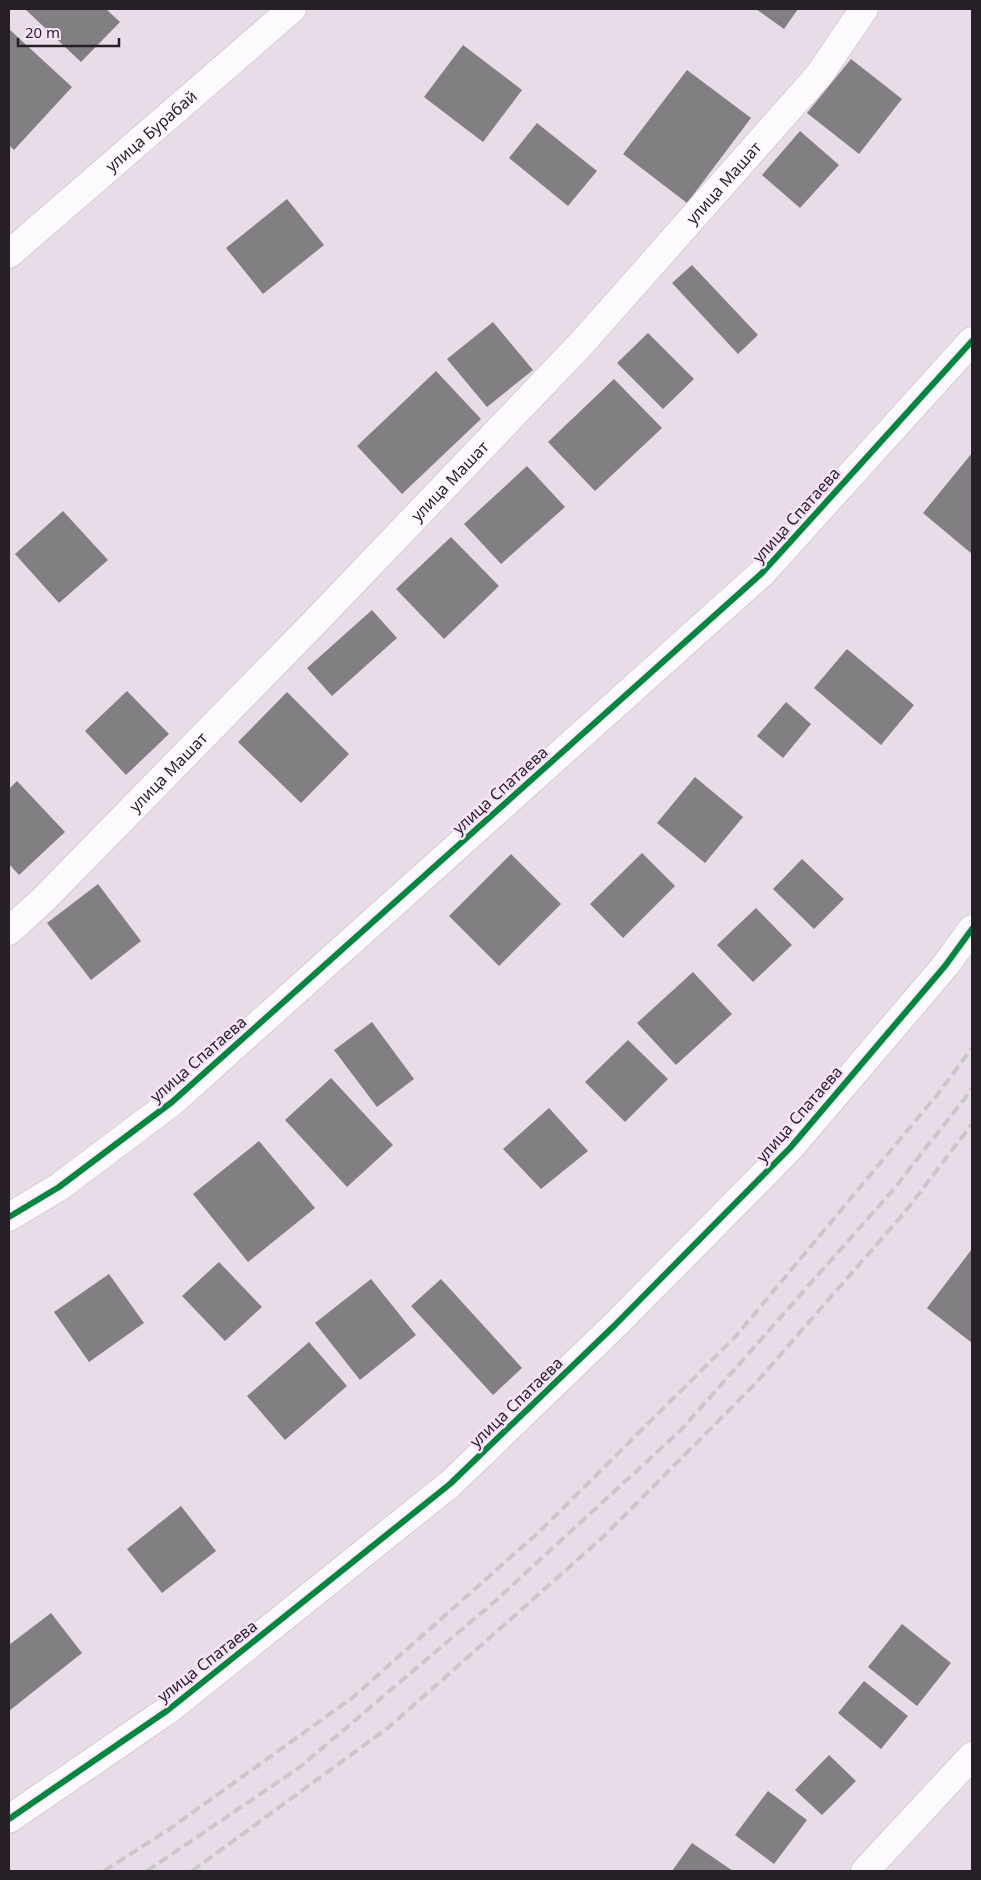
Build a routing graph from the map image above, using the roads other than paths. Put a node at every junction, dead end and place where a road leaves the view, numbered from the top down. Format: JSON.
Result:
{"nodes":[{"id":1,"x":292,"y":9,"type":"edge"},
{"id":2,"x":864,"y":9,"type":"edge"},
{"id":3,"x":9,"y":254,"type":"edge"},
{"id":4,"x":972,"y":340,"type":"edge"},
{"id":5,"x":972,"y":929,"type":"edge"},
{"id":6,"x":9,"y":930,"type":"edge"},
{"id":7,"x":9,"y":1217,"type":"edge"},
{"id":8,"x":972,"y":1756,"type":"edge"},
{"id":9,"x":9,"y":1819,"type":"edge"},
{"id":10,"x":865,"y":1871,"type":"edge"}],
"edges":[{"from":1,"to":3,"type":"street","name":"улица Бурабай"},
{"from":2,"to":6,"type":"street","name":"улица Машат"},
{"from":4,"to":7,"type":"street","name":"улица Спатаева"},
{"from":5,"to":9,"type":"street","name":"улица Спатаева"},
{"from":8,"to":10,"type":"street"}]}
